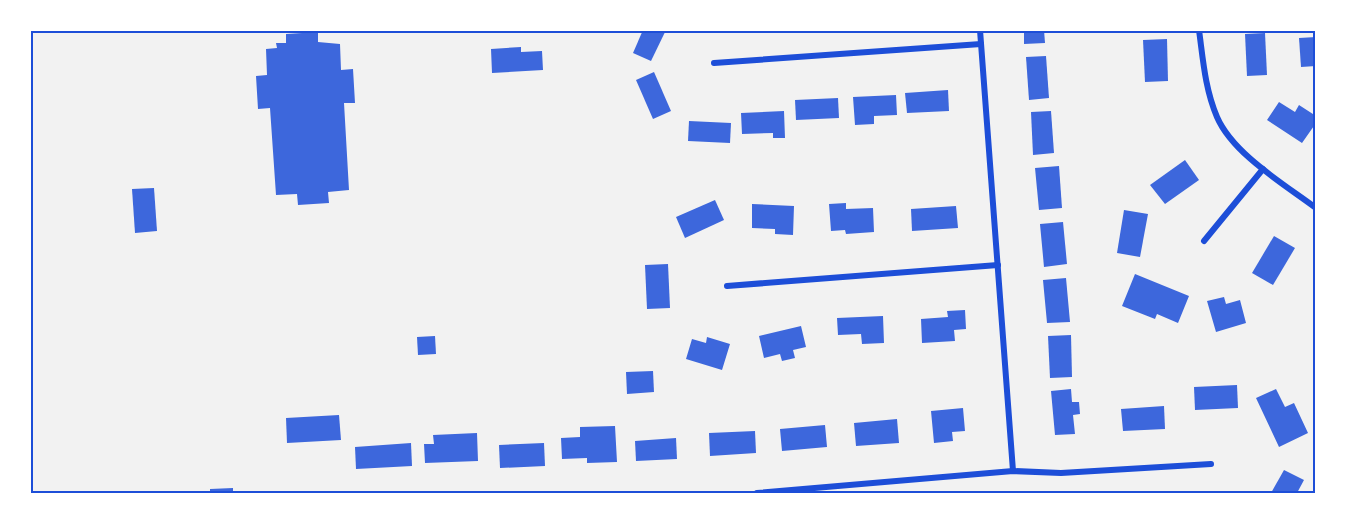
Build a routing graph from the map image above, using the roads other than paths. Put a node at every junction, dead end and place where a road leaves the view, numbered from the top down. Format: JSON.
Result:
{"nodes":[{"id":1,"x":980,"y":30,"type":"edge"},
{"id":2,"x":1199,"y":30,"type":"edge"},
{"id":3,"x":981,"y":44,"type":"junction"},
{"id":4,"x":714,"y":63,"type":"dead end"},
{"id":5,"x":1263,"y":168,"type":"junction"},
{"id":6,"x":1316,"y":208,"type":"edge"},
{"id":7,"x":1204,"y":241,"type":"dead end"},
{"id":8,"x":998,"y":265,"type":"junction"},
{"id":9,"x":727,"y":286,"type":"dead end"},
{"id":10,"x":1211,"y":464,"type":"dead end"},
{"id":11,"x":1012,"y":471,"type":"junction"},
{"id":12,"x":757,"y":493,"type":"edge"}],
"edges":[{"from":1,"to":3,"type":"street"},
{"from":2,"to":5,"type":"street"},
{"from":3,"to":4,"type":"street"},
{"from":3,"to":8,"type":"street"},
{"from":5,"to":6,"type":"street"},
{"from":5,"to":7,"type":"street"},
{"from":8,"to":9,"type":"street"},
{"from":8,"to":11,"type":"street"},
{"from":10,"to":11,"type":"street"},
{"from":11,"to":12,"type":"street"}]}
